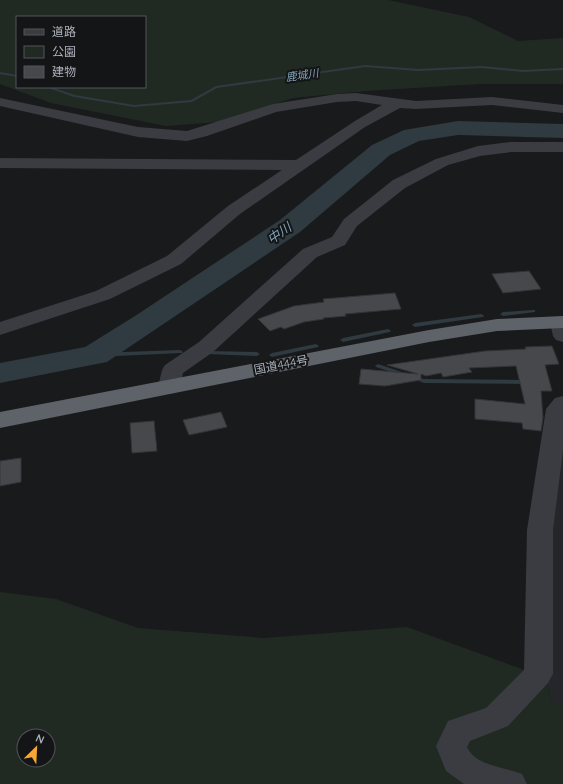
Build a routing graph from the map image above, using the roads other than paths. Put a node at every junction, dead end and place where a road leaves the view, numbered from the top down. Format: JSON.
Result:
{"nodes":[{"id":1,"x":0,"y":102,"type":"edge"},
{"id":2,"x":397,"y":103,"type":"junction"},
{"id":3,"x":563,"y":108,"type":"edge"},
{"id":4,"x":563,"y":147,"type":"edge"},
{"id":5,"x":0,"y":163,"type":"edge"},
{"id":6,"x":298,"y":165,"type":"junction"},
{"id":7,"x":562,"y":327,"type":"edge"},
{"id":8,"x":0,"y":329,"type":"edge"},
{"id":9,"x":169,"y":387,"type":"junction"},
{"id":10,"x":563,"y":403,"type":"edge"},
{"id":11,"x":0,"y":420,"type":"edge"},
{"id":12,"x":512,"y":784,"type":"edge"}],
"edges":[{"from":1,"to":2,"type":"street"},
{"from":2,"to":3,"type":"street"},
{"from":2,"to":6,"type":"street"},
{"from":4,"to":9,"type":"street"},
{"from":5,"to":6,"type":"street"},
{"from":6,"to":8,"type":"street"},
{"from":7,"to":9,"type":"highway","name":"国道444号"},
{"from":9,"to":11,"type":"highway","name":"国道444号"},
{"from":10,"to":12,"type":"street"}]}
